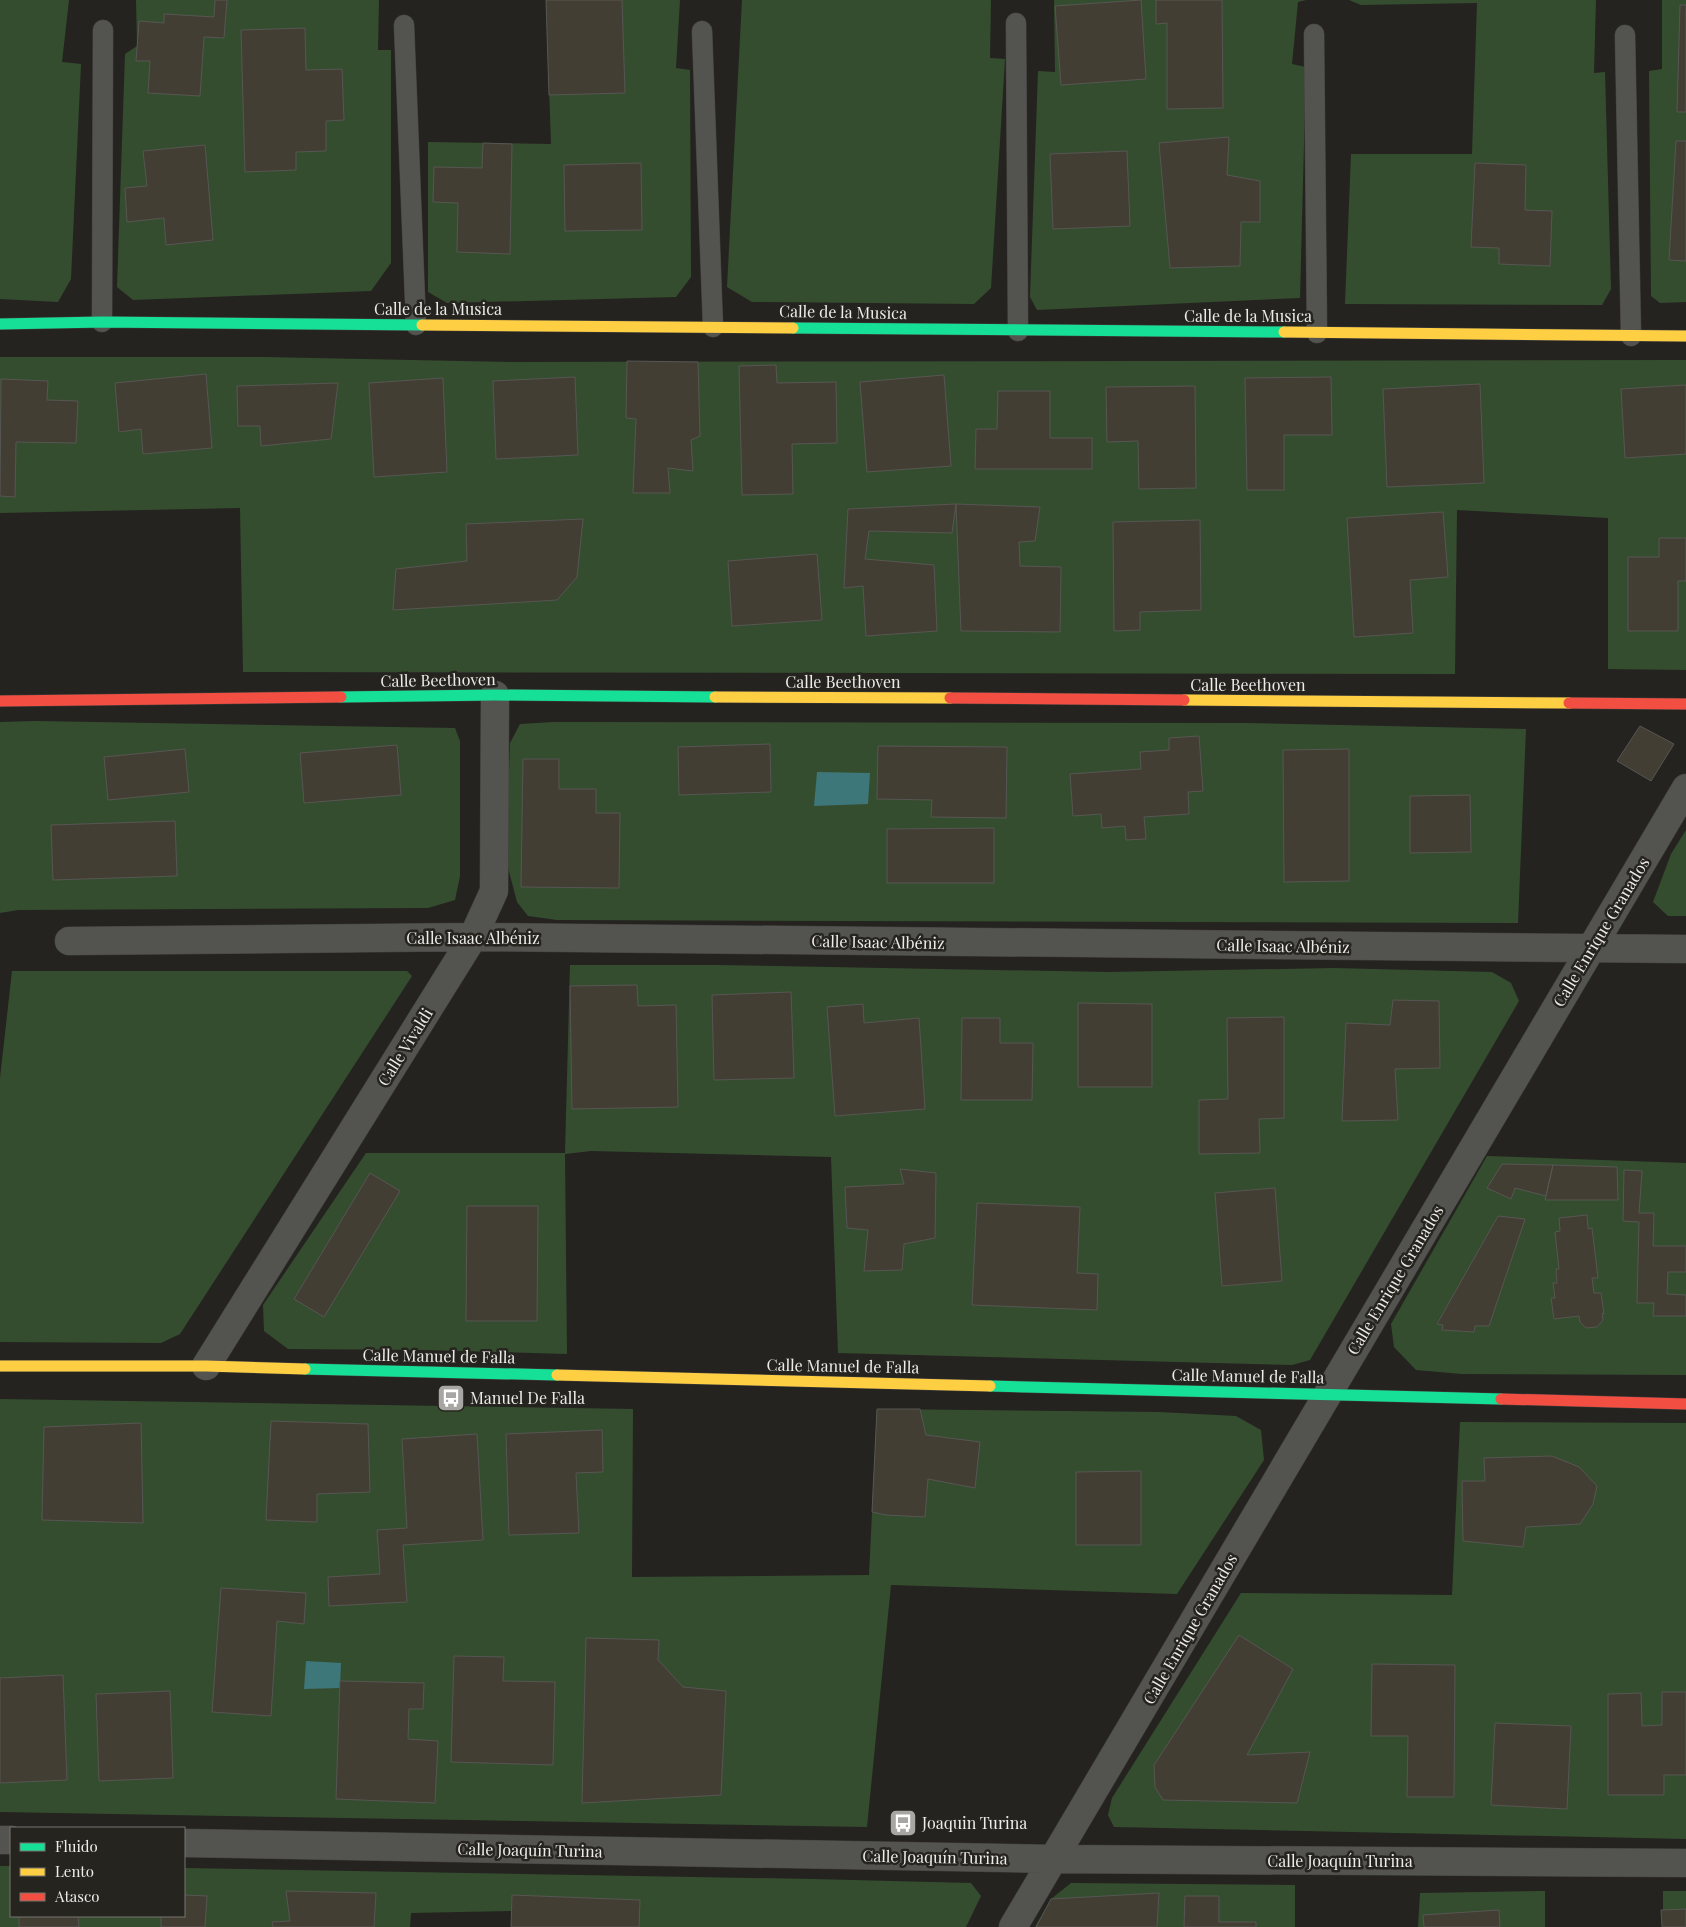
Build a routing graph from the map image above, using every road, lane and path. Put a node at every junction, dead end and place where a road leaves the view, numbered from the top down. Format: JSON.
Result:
{"nodes":[{"id":1,"x":1016,"y":23,"type":"dead end"},
{"id":2,"x":404,"y":25,"type":"dead end"},
{"id":3,"x":103,"y":30,"type":"dead end"},
{"id":4,"x":702,"y":31,"type":"dead end"},
{"id":5,"x":1314,"y":34,"type":"dead end"},
{"id":6,"x":1625,"y":35,"type":"dead end"},
{"id":7,"x":102,"y":322,"type":"junction"},
{"id":8,"x":0,"y":324,"type":"edge"},
{"id":9,"x":416,"y":325,"type":"junction"},
{"id":10,"x":713,"y":327,"type":"junction"},
{"id":11,"x":1018,"y":330,"type":"junction"},
{"id":12,"x":1317,"y":333,"type":"junction"},
{"id":13,"x":1631,"y":336,"type":"junction"},
{"id":14,"x":1686,"y":336,"type":"edge"},
{"id":15,"x":495,"y":695,"type":"junction"},
{"id":16,"x":0,"y":701,"type":"edge"},
{"id":17,"x":1686,"y":704,"type":"edge"},
{"id":18,"x":1686,"y":788,"type":"edge"},
{"id":19,"x":473,"y":937,"type":"junction"},
{"id":20,"x":69,"y":941,"type":"dead end"},
{"id":21,"x":1591,"y":949,"type":"junction"},
{"id":22,"x":1686,"y":949,"type":"edge"},
{"id":23,"x":0,"y":1366,"type":"edge"},
{"id":24,"x":206,"y":1366,"type":"junction"},
{"id":25,"x":1327,"y":1394,"type":"junction"},
{"id":26,"x":1686,"y":1404,"type":"edge"},
{"id":27,"x":185,"y":1843,"type":"edge"},
{"id":28,"x":1055,"y":1860,"type":"junction"},
{"id":29,"x":1686,"y":1863,"type":"edge"},
{"id":30,"x":1013,"y":1927,"type":"edge"}],
"edges":[{"from":1,"to":11,"type":"lane"},
{"from":2,"to":9,"type":"lane"},
{"from":3,"to":7,"type":"lane"},
{"from":4,"to":10,"type":"lane"},
{"from":5,"to":12,"type":"lane"},
{"from":6,"to":13,"type":"lane"},
{"from":7,"to":8,"type":"street","name":"Calle de la Musica"},
{"from":7,"to":9,"type":"street","name":"Calle de la Musica"},
{"from":9,"to":10,"type":"street","name":"Calle de la Musica"},
{"from":10,"to":11,"type":"street","name":"Calle de la Musica"},
{"from":11,"to":12,"type":"street","name":"Calle de la Musica"},
{"from":12,"to":13,"type":"street","name":"Calle de la Musica"},
{"from":13,"to":14,"type":"street","name":"Calle de la Musica"},
{"from":15,"to":16,"type":"street","name":"Calle Beethoven"},
{"from":15,"to":17,"type":"street","name":"Calle Beethoven"},
{"from":15,"to":19,"type":"street","name":"Calle Vivaldi"},
{"from":18,"to":21,"type":"street","name":"Calle Enrique Granados"},
{"from":19,"to":20,"type":"street","name":"Calle Isaac Albéniz"},
{"from":19,"to":21,"type":"street","name":"Calle Isaac Albéniz"},
{"from":19,"to":24,"type":"street","name":"Calle Vivaldi"},
{"from":21,"to":22,"type":"street","name":"Calle Isaac Albéniz"},
{"from":21,"to":25,"type":"street","name":"Calle Enrique Granados"},
{"from":23,"to":24,"type":"street","name":"Calle Manuel de Falla"},
{"from":24,"to":25,"type":"street","name":"Calle Manuel de Falla"},
{"from":25,"to":26,"type":"street","name":"Calle Manuel de Falla"},
{"from":25,"to":28,"type":"street","name":"Calle Enrique Granados"},
{"from":27,"to":28,"type":"street","name":"Calle Joaquín Turina"},
{"from":28,"to":29,"type":"street","name":"Calle Joaquín Turina"},
{"from":28,"to":30,"type":"street","name":"Calle Enrique Granados"}]}
